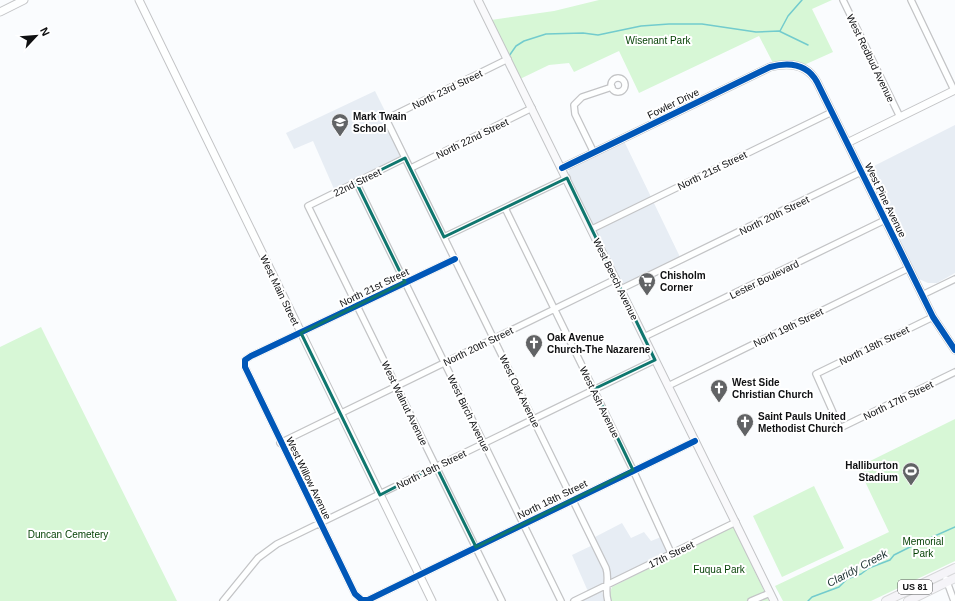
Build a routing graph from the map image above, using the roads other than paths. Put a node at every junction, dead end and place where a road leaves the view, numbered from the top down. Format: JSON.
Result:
{"nodes":[{"id":1,"x":24,"y":0,"type":"edge"},
{"id":2,"x":139,"y":0,"type":"edge"},
{"id":3,"x":478,"y":0,"type":"edge"},
{"id":4,"x":843,"y":0,"type":"edge"},
{"id":5,"x":911,"y":0,"type":"edge"},
{"id":6,"x":0,"y":12,"type":"edge"},
{"id":7,"x":508,"y":59,"type":"junction"},
{"id":8,"x":795,"y":65,"type":"joint"},
{"id":9,"x":612,"y":87,"type":"dead end"},
{"id":10,"x":954,"y":90,"type":"edge"},
{"id":11,"x":532,"y":108,"type":"junction"},
{"id":12,"x":832,"y":112,"type":"junction"},
{"id":13,"x":900,"y":117,"type":"junction"},
{"id":14,"x":386,"y":119,"type":"joint"},
{"id":15,"x":847,"y":142,"type":"junction"},
{"id":16,"x":594,"y":153,"type":"junction"},
{"id":17,"x":406,"y":158,"type":"junction"},
{"id":18,"x":411,"y":168,"type":"junction"},
{"id":19,"x":562,"y":168,"type":"junction"},
{"id":20,"x":861,"y":172,"type":"junction"},
{"id":21,"x":567,"y":178,"type":"junction"},
{"id":22,"x":356,"y":182,"type":"junction"},
{"id":23,"x":308,"y":206,"type":"joint"},
{"id":24,"x":505,"y":208,"type":"junction"},
{"id":25,"x":885,"y":220,"type":"junction"},
{"id":26,"x":592,"y":229,"type":"junction"},
{"id":27,"x":444,"y":237,"type":"junction"},
{"id":28,"x":455,"y":259,"type":"junction"},
{"id":29,"x":909,"y":268,"type":"junction"},
{"id":30,"x":616,"y":279,"type":"junction"},
{"id":31,"x":955,"y":279,"type":"edge"},
{"id":32,"x":405,"y":282,"type":"junction"},
{"id":33,"x":621,"y":289,"type":"junction"},
{"id":34,"x":922,"y":295,"type":"junction"},
{"id":35,"x":357,"y":306,"type":"junction"},
{"id":36,"x":555,"y":308,"type":"junction"},
{"id":37,"x":933,"y":317,"type":"junction"},
{"id":38,"x":301,"y":332,"type":"junction"},
{"id":39,"x":644,"y":337,"type":"junction"},
{"id":40,"x":494,"y":339,"type":"junction"},
{"id":41,"x":955,"y":350,"type":"edge"},
{"id":42,"x":245,"y":360,"type":"joint"},
{"id":43,"x":656,"y":360,"type":"junction"},
{"id":44,"x":445,"y":363,"type":"junction"},
{"id":45,"x":955,"y":372,"type":"edge"},
{"id":46,"x":396,"y":386,"type":"junction"},
{"id":47,"x":668,"y":386,"type":"junction"},
{"id":48,"x":594,"y":389,"type":"junction"},
{"id":49,"x":340,"y":414,"type":"junction"},
{"id":50,"x":534,"y":419,"type":"junction"},
{"id":51,"x":840,"y":428,"type":"joint"},
{"id":52,"x":695,"y":441,"type":"junction"},
{"id":53,"x":280,"y":443,"type":"junction"},
{"id":54,"x":484,"y":444,"type":"junction"},
{"id":55,"x":436,"y":466,"type":"junction"},
{"id":56,"x":633,"y":470,"type":"junction"},
{"id":57,"x":380,"y":495,"type":"junction"},
{"id":58,"x":573,"y":500,"type":"junction"},
{"id":59,"x":736,"y":522,"type":"junction"},
{"id":60,"x":320,"y":524,"type":"junction"},
{"id":61,"x":524,"y":524,"type":"junction"},
{"id":62,"x":476,"y":547,"type":"junction"},
{"id":63,"x":672,"y":555,"type":"junction"},
{"id":64,"x":955,"y":568,"type":"edge"},
{"id":65,"x":943,"y":573,"type":"junction"},
{"id":66,"x":419,"y":576,"type":"junction"},
{"id":67,"x":951,"y":580,"type":"edge"},
{"id":68,"x":606,"y":586,"type":"junction"},
{"id":69,"x":770,"y":593,"type":"junction"},
{"id":70,"x":362,"y":600,"type":"edge"},
{"id":71,"x":223,"y":601,"type":"edge"},
{"id":72,"x":432,"y":601,"type":"edge"},
{"id":73,"x":502,"y":601,"type":"edge"},
{"id":74,"x":561,"y":601,"type":"edge"},
{"id":75,"x":574,"y":601,"type":"edge"},
{"id":76,"x":608,"y":601,"type":"edge"},
{"id":77,"x":751,"y":601,"type":"edge"},
{"id":78,"x":774,"y":601,"type":"edge"},
{"id":79,"x":886,"y":601,"type":"edge"},
{"id":80,"x":908,"y":601,"type":"edge"},
{"id":81,"x":954,"y":601,"type":"edge"}],
"edges":[{"from":1,"to":6,"type":"street"},
{"from":2,"to":38,"type":"street","name":"West Main Street"},
{"from":3,"to":7,"type":"main road","name":"West Beech Avenue"},
{"from":4,"to":13,"type":"street","name":"West Redbud Avenue"},
{"from":5,"to":10,"type":"street"},
{"from":7,"to":11,"type":"main road","name":"West Beech Avenue"},
{"from":7,"to":14,"type":"street","name":"North 23rd Street"},
{"from":8,"to":12,"type":"street","name":"West Pine Avenue"},
{"from":8,"to":16,"type":"street","name":"Fowler Drive"},
{"from":9,"to":16,"type":"street"},
{"from":10,"to":13,"type":"street"},
{"from":11,"to":18,"type":"street","name":"North 22nd Street"},
{"from":11,"to":19,"type":"main road","name":"West Beech Avenue"},
{"from":12,"to":15,"type":"street","name":"West Pine Avenue"},
{"from":12,"to":26,"type":"street","name":"North 21st Street"},
{"from":13,"to":15,"type":"street"},
{"from":14,"to":17,"type":"street","name":"West Oak Avenue"},
{"from":15,"to":20,"type":"street","name":"West Pine Avenue"},
{"from":16,"to":19,"type":"street","name":"Fowler Drive"},
{"from":17,"to":18,"type":"street","name":"West Oak Avenue"},
{"from":17,"to":22,"type":"street","name":"22nd Street"},
{"from":18,"to":27,"type":"street","name":"West Oak Avenue"},
{"from":19,"to":21,"type":"main road","name":"West Beech Avenue"},
{"from":20,"to":25,"type":"street","name":"West Pine Avenue"},
{"from":20,"to":33,"type":"street","name":"North 20th Street"},
{"from":21,"to":24,"type":"street"},
{"from":21,"to":26,"type":"main road","name":"West Beech Avenue"},
{"from":22,"to":23,"type":"street","name":"22nd Street"},
{"from":22,"to":32,"type":"street","name":"West Birch Avenue"},
{"from":23,"to":35,"type":"street","name":"West Walnut Avenue"},
{"from":24,"to":27,"type":"street"},
{"from":24,"to":36,"type":"street","name":"West Ash Avenue"},
{"from":25,"to":29,"type":"street","name":"West Pine Avenue"},
{"from":25,"to":39,"type":"street","name":"Lester Boulevard"},
{"from":26,"to":30,"type":"main road","name":"West Beech Avenue"},
{"from":27,"to":28,"type":"street","name":"West Oak Avenue"},
{"from":28,"to":32,"type":"street","name":"North 21st Street"},
{"from":28,"to":40,"type":"street","name":"West Oak Avenue"},
{"from":29,"to":34,"type":"street","name":"West Pine Avenue"},
{"from":29,"to":47,"type":"street","name":"North 19th Street"},
{"from":30,"to":33,"type":"main road","name":"West Beech Avenue"},
{"from":30,"to":36,"type":"street","name":"North 20th Street"},
{"from":31,"to":34,"type":"street"},
{"from":32,"to":35,"type":"street","name":"North 21st Street"},
{"from":32,"to":44,"type":"street","name":"West Birch Avenue"},
{"from":33,"to":39,"type":"main road","name":"West Beech Avenue"},
{"from":34,"to":37,"type":"street","name":"West Pine Avenue"},
{"from":35,"to":38,"type":"street","name":"North 21st Street"},
{"from":35,"to":46,"type":"street","name":"West Walnut Avenue"},
{"from":36,"to":40,"type":"street","name":"North 20th Street"},
{"from":36,"to":48,"type":"street","name":"West Ash Avenue"},
{"from":37,"to":41,"type":"street","name":"West Pine Avenue"},
{"from":37,"to":51,"type":"street","name":"North 18th Street"},
{"from":38,"to":42,"type":"street","name":"North 21st Street"},
{"from":38,"to":49,"type":"street","name":"West Main Street"},
{"from":39,"to":43,"type":"main road","name":"West Beech Avenue"},
{"from":40,"to":44,"type":"street","name":"North 20th Street"},
{"from":40,"to":50,"type":"street","name":"West Oak Avenue"},
{"from":42,"to":53,"type":"street","name":"West Willow Avenue"},
{"from":43,"to":47,"type":"main road","name":"West Beech Avenue"},
{"from":43,"to":48,"type":"street","name":"North 19th Street"},
{"from":44,"to":46,"type":"street","name":"North 20th Street"},
{"from":44,"to":54,"type":"street","name":"West Birch Avenue"},
{"from":45,"to":51,"type":"street","name":"North 17th Street"},
{"from":46,"to":49,"type":"street","name":"North 20th Street"},
{"from":46,"to":55,"type":"street","name":"West Walnut Avenue"},
{"from":47,"to":52,"type":"main road","name":"West Beech Avenue"},
{"from":48,"to":50,"type":"street","name":"North 19th Street"},
{"from":48,"to":56,"type":"street","name":"West Ash Avenue"},
{"from":49,"to":53,"type":"street","name":"North 20th Street"},
{"from":49,"to":57,"type":"street","name":"West Main Street"},
{"from":50,"to":54,"type":"street","name":"North 19th Street"},
{"from":50,"to":58,"type":"street","name":"West Oak Avenue"},
{"from":52,"to":56,"type":"street","name":"North 18th Street"},
{"from":52,"to":59,"type":"main road","name":"West Beech Avenue"},
{"from":53,"to":60,"type":"street","name":"West Willow Avenue"},
{"from":54,"to":55,"type":"street","name":"North 19th Street"},
{"from":54,"to":61,"type":"street","name":"West Birch Avenue"},
{"from":55,"to":57,"type":"street","name":"North 19th Street"},
{"from":55,"to":62,"type":"street","name":"West Walnut Avenue"},
{"from":56,"to":58,"type":"street","name":"North 18th Street"},
{"from":56,"to":63,"type":"street","name":"West Ash Avenue"},
{"from":57,"to":60,"type":"street","name":"North 19th Street"},
{"from":57,"to":66,"type":"street","name":"West Main Street"},
{"from":58,"to":61,"type":"street","name":"North 18th Street"},
{"from":58,"to":68,"type":"street","name":"West Oak Avenue"},
{"from":59,"to":63,"type":"street","name":"17th Street"},
{"from":59,"to":69,"type":"main road","name":"West Beech Avenue"},
{"from":60,"to":70,"type":"street","name":"West Willow Avenue"},
{"from":60,"to":71,"type":"street","name":"North 19th Street"},
{"from":61,"to":62,"type":"street","name":"North 18th Street"},
{"from":61,"to":74,"type":"street","name":"West Birch Avenue"},
{"from":62,"to":66,"type":"street","name":"North 18th Street"},
{"from":62,"to":73,"type":"street","name":"West Walnut Avenue"},
{"from":63,"to":68,"type":"street","name":"17th Street"},
{"from":64,"to":65,"type":"main road","number":"US 81"},
{"from":65,"to":67,"type":"street"},
{"from":65,"to":79,"type":"main road","number":"US 81"},
{"from":66,"to":70,"type":"street","name":"North 18th Street"},
{"from":66,"to":72,"type":"street","name":"West Main Street"},
{"from":67,"to":80,"type":"main road","number":"US 81"},
{"from":67,"to":81,"type":"street"},
{"from":68,"to":75,"type":"street"},
{"from":68,"to":76,"type":"street","name":"West Oak Avenue"},
{"from":69,"to":77,"type":"street"},
{"from":69,"to":78,"type":"main road","name":"West Beech Avenue"}]}
